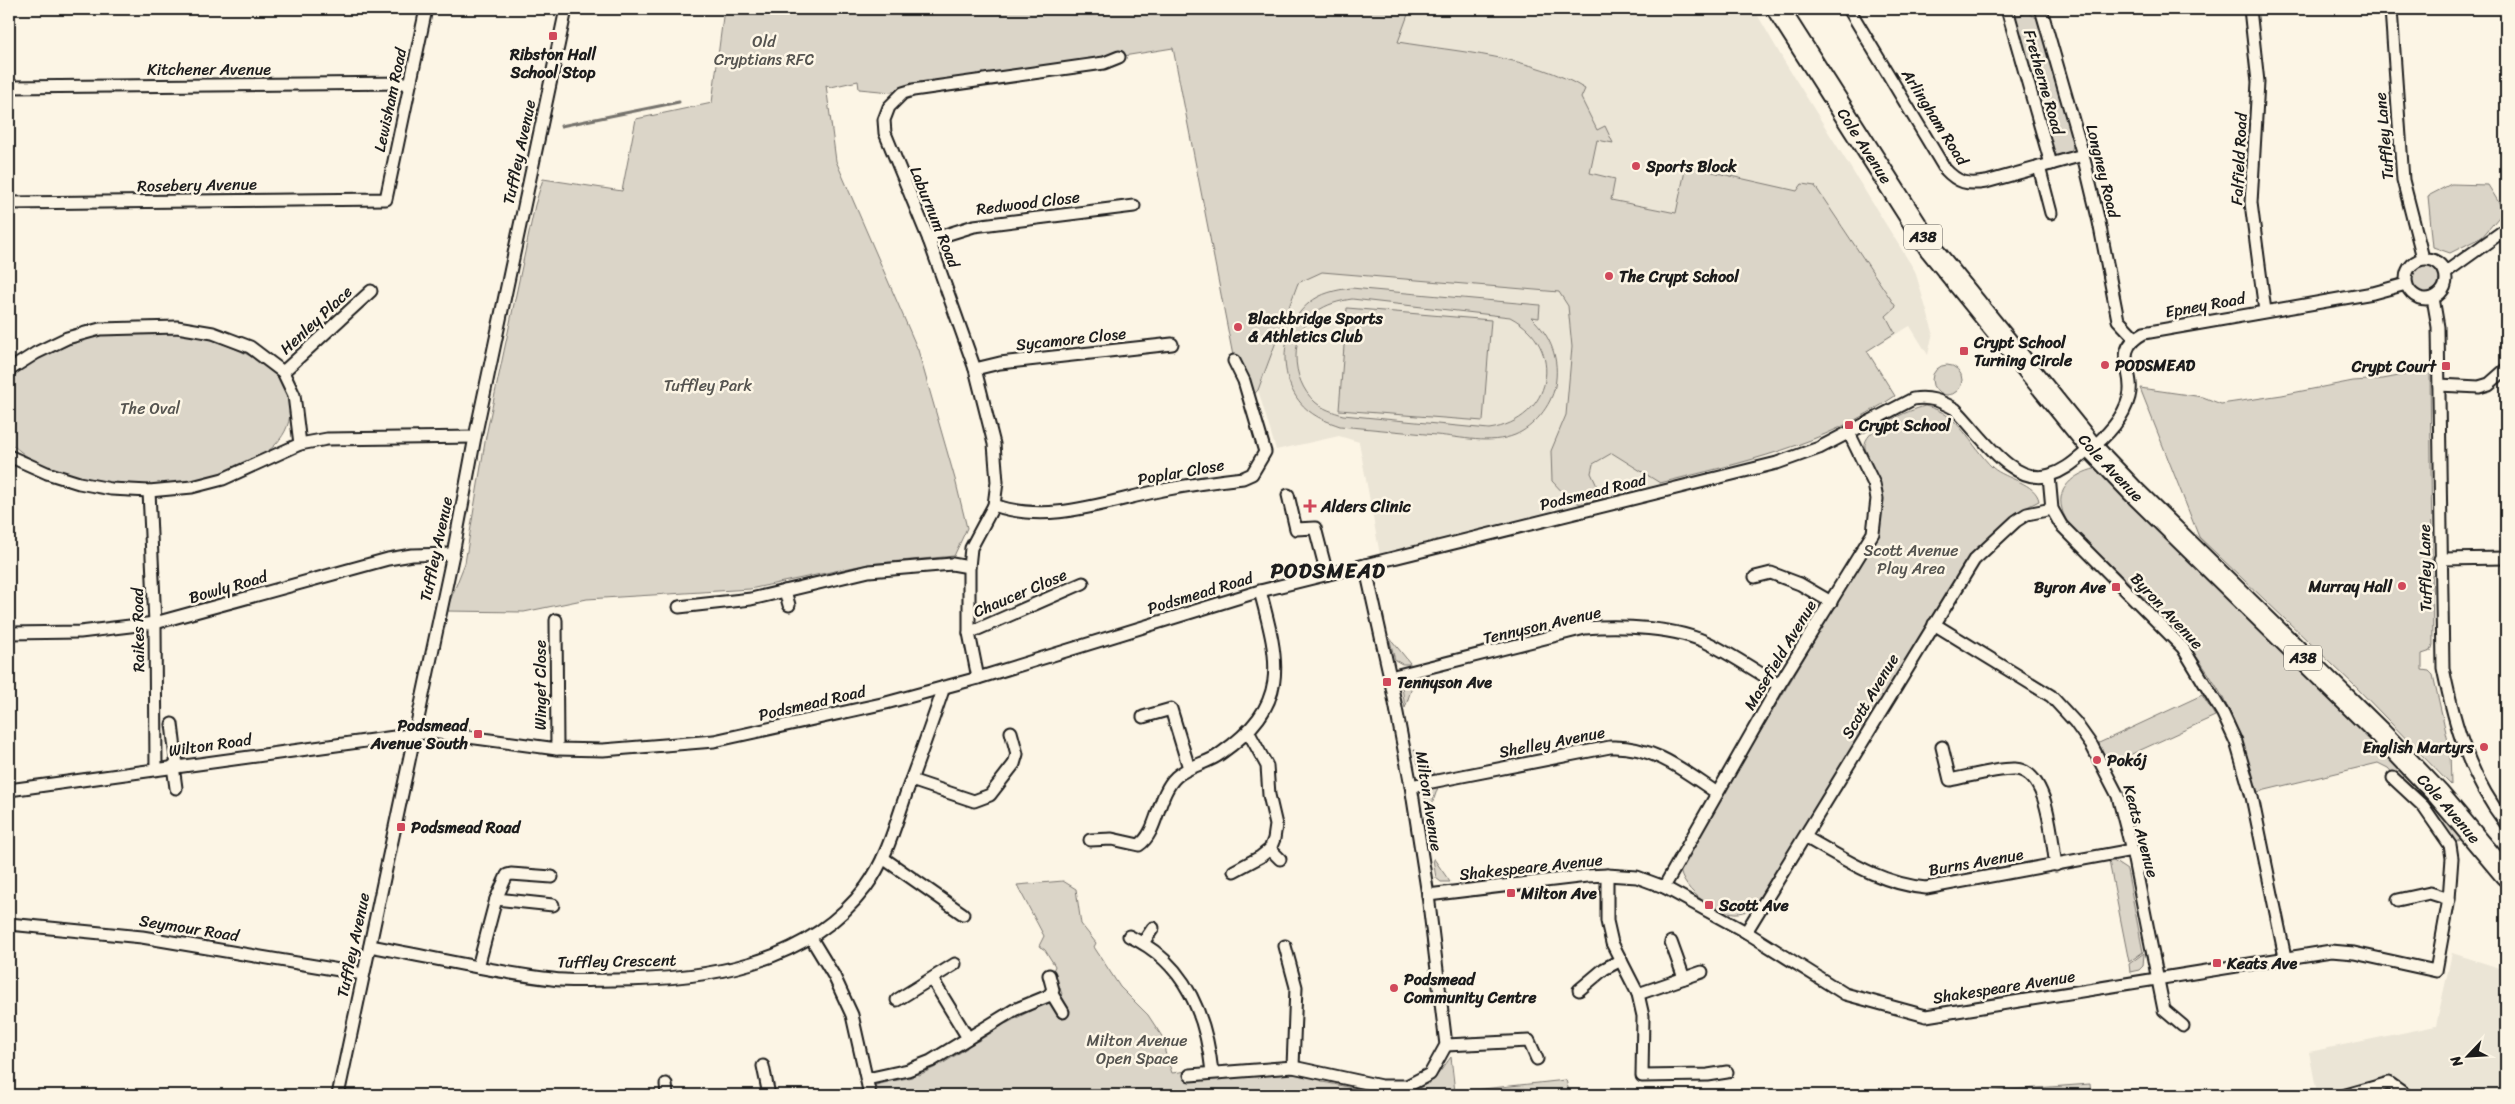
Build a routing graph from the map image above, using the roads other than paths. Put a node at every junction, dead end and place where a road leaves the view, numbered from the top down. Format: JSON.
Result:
{"nodes":[{"id":1,"x":426,"y":9,"type":"edge"},
{"id":2,"x":566,"y":9,"type":"edge"},
{"id":3,"x":1778,"y":9,"type":"edge"},
{"id":4,"x":1850,"y":9,"type":"edge"},
{"id":5,"x":2020,"y":9,"type":"edge"},
{"id":6,"x":2041,"y":9,"type":"edge"},
{"id":7,"x":2250,"y":9,"type":"edge"},
{"id":8,"x":2391,"y":9,"type":"edge"},
{"id":9,"x":2007,"y":11,"type":"edge"},
{"id":10,"x":1119,"y":57,"type":"dead end"},
{"id":11,"x":410,"y":84,"type":"junction"},
{"id":12,"x":9,"y":87,"type":"edge"},
{"id":13,"x":2083,"y":155,"type":"junction"},
{"id":14,"x":2045,"y":166,"type":"junction"},
{"id":15,"x":386,"y":199,"type":"joint"},
{"id":16,"x":9,"y":203,"type":"edge"},
{"id":17,"x":1134,"y":206,"type":"dead end"},
{"id":18,"x":2051,"y":213,"type":"dead end"},
{"id":19,"x":2506,"y":229,"type":"edge"},
{"id":20,"x":929,"y":240,"type":"junction"},
{"id":21,"x":2424,"y":258,"type":"junction"},
{"id":22,"x":2446,"y":272,"type":"junction"},
{"id":23,"x":2406,"y":284,"type":"junction"},
{"id":24,"x":371,"y":291,"type":"dead end"},
{"id":25,"x":2433,"y":298,"type":"junction"},
{"id":26,"x":2265,"y":311,"type":"junction"},
{"id":27,"x":2135,"y":338,"type":"junction"},
{"id":28,"x":1172,"y":344,"type":"dead end"},
{"id":29,"x":1234,"y":361,"type":"dead end"},
{"id":30,"x":975,"y":369,"type":"junction"},
{"id":31,"x":2506,"y":369,"type":"edge"},
{"id":32,"x":9,"y":370,"type":"edge"},
{"id":33,"x":284,"y":372,"type":"junction"},
{"id":34,"x":2439,"y":385,"type":"junction"},
{"id":35,"x":1849,"y":433,"type":"junction"},
{"id":36,"x":475,"y":437,"type":"junction"},
{"id":37,"x":300,"y":444,"type":"junction"},
{"id":38,"x":2092,"y":448,"type":"junction"},
{"id":39,"x":9,"y":456,"type":"edge"},
{"id":40,"x":2049,"y":476,"type":"junction"},
{"id":41,"x":149,"y":491,"type":"junction"},
{"id":42,"x":1288,"y":496,"type":"dead end"},
{"id":43,"x":994,"y":505,"type":"junction"},
{"id":44,"x":2052,"y":509,"type":"junction"},
{"id":45,"x":453,"y":554,"type":"junction"},
{"id":46,"x":2506,"y":558,"type":"edge"},
{"id":47,"x":2440,"y":559,"type":"junction"},
{"id":48,"x":1365,"y":565,"type":"junction"},
{"id":49,"x":969,"y":567,"type":"junction"},
{"id":50,"x":1327,"y":574,"type":"junction"},
{"id":51,"x":1755,"y":577,"type":"dead end"},
{"id":52,"x":1083,"y":583,"type":"dead end"},
{"id":53,"x":785,"y":591,"type":"junction"},
{"id":54,"x":1260,"y":591,"type":"junction"},
{"id":55,"x":1830,"y":602,"type":"junction"},
{"id":56,"x":789,"y":605,"type":"dead end"},
{"id":57,"x":678,"y":607,"type":"dead end"},
{"id":58,"x":556,"y":620,"type":"dead end"},
{"id":59,"x":155,"y":623,"type":"junction"},
{"id":60,"x":1934,"y":624,"type":"junction"},
{"id":61,"x":9,"y":633,"type":"edge"},
{"id":62,"x":969,"y":633,"type":"junction"},
{"id":63,"x":1390,"y":676,"type":"junction"},
{"id":64,"x":978,"y":678,"type":"junction"},
{"id":65,"x":1779,"y":685,"type":"junction"},
{"id":66,"x":944,"y":687,"type":"junction"},
{"id":67,"x":1143,"y":717,"type":"dead end"},
{"id":68,"x":172,"y":724,"type":"dead end"},
{"id":69,"x":1011,"y":732,"type":"dead end"},
{"id":70,"x":1249,"y":733,"type":"junction"},
{"id":71,"x":415,"y":734,"type":"junction"},
{"id":72,"x":1942,"y":746,"type":"dead end"},
{"id":73,"x":556,"y":749,"type":"junction"},
{"id":74,"x":175,"y":766,"type":"junction"},
{"id":75,"x":1189,"y":768,"type":"junction"},
{"id":76,"x":156,"y":769,"type":"junction"},
{"id":77,"x":2393,"y":778,"type":"dead end"},
{"id":78,"x":911,"y":780,"type":"junction"},
{"id":79,"x":1411,"y":786,"type":"junction"},
{"id":80,"x":176,"y":788,"type":"dead end"},
{"id":81,"x":9,"y":790,"type":"edge"},
{"id":82,"x":1717,"y":793,"type":"junction"},
{"id":83,"x":2506,"y":824,"type":"edge"},
{"id":84,"x":1805,"y":837,"type":"junction"},
{"id":85,"x":1090,"y":840,"type":"dead end"},
{"id":86,"x":1270,"y":849,"type":"junction"},
{"id":87,"x":2132,"y":850,"type":"junction"},
{"id":88,"x":883,"y":858,"type":"junction"},
{"id":89,"x":1280,"y":859,"type":"dead end"},
{"id":90,"x":2056,"y":865,"type":"junction"},
{"id":91,"x":1234,"y":872,"type":"dead end"},
{"id":92,"x":2506,"y":874,"type":"edge"},
{"id":93,"x":1607,"y":875,"type":"junction"},
{"id":94,"x":552,"y":877,"type":"dead end"},
{"id":95,"x":1664,"y":887,"type":"junction"},
{"id":96,"x":1428,"y":894,"type":"junction"},
{"id":97,"x":496,"y":899,"type":"junction"},
{"id":98,"x":2448,"y":899,"type":"junction"},
{"id":99,"x":2398,"y":900,"type":"dead end"},
{"id":100,"x":553,"y":905,"type":"dead end"},
{"id":101,"x":964,"y":914,"type":"dead end"},
{"id":102,"x":9,"y":924,"type":"edge"},
{"id":103,"x":1153,"y":928,"type":"dead end"},
{"id":104,"x":1746,"y":932,"type":"junction"},
{"id":105,"x":1129,"y":936,"type":"dead end"},
{"id":106,"x":811,"y":938,"type":"junction"},
{"id":107,"x":1671,"y":942,"type":"dead end"},
{"id":108,"x":1144,"y":943,"type":"junction"},
{"id":109,"x":370,"y":946,"type":"junction"},
{"id":110,"x":1284,"y":946,"type":"dead end"},
{"id":111,"x":2285,"y":956,"type":"junction"},
{"id":112,"x":1621,"y":960,"type":"junction"},
{"id":113,"x":955,"y":964,"type":"dead end"},
{"id":114,"x":478,"y":967,"type":"junction"},
{"id":115,"x":1702,"y":972,"type":"dead end"},
{"id":116,"x":363,"y":974,"type":"junction"},
{"id":117,"x":1049,"y":975,"type":"dead end"},
{"id":118,"x":1684,"y":978,"type":"junction"},
{"id":119,"x":932,"y":979,"type":"junction"},
{"id":120,"x":2156,"y":980,"type":"junction"},
{"id":121,"x":1579,"y":990,"type":"dead end"},
{"id":122,"x":1052,"y":994,"type":"junction"},
{"id":123,"x":1638,"y":994,"type":"junction"},
{"id":124,"x":897,"y":1000,"type":"dead end"},
{"id":125,"x":1064,"y":1012,"type":"dead end"},
{"id":126,"x":2183,"y":1026,"type":"dead end"},
{"id":127,"x":968,"y":1038,"type":"junction"},
{"id":128,"x":1446,"y":1045,"type":"junction"},
{"id":129,"x":1537,"y":1059,"type":"dead end"},
{"id":130,"x":764,"y":1066,"type":"dead end"},
{"id":131,"x":1293,"y":1067,"type":"junction"},
{"id":132,"x":1212,"y":1072,"type":"junction"},
{"id":133,"x":1727,"y":1072,"type":"dead end"},
{"id":134,"x":1190,"y":1075,"type":"dead end"},
{"id":135,"x":867,"y":1079,"type":"junction"},
{"id":136,"x":338,"y":1095,"type":"edge"},
{"id":137,"x":769,"y":1095,"type":"edge"},
{"id":138,"x":870,"y":1095,"type":"edge"},
{"id":139,"x":2346,"y":1095,"type":"edge"},
{"id":140,"x":2406,"y":1095,"type":"edge"}],
"edges":[{"from":1,"to":11,"type":"street","name":"Lewisham Road"},
{"from":2,"to":36,"type":"street","name":"Tuffley Avenue"},
{"from":3,"to":38,"type":"highway","name":"Cole Avenue","number":"A38"},
{"from":4,"to":14,"type":"street","name":"Arlingham Road"},
{"from":5,"to":9,"type":"street"},
{"from":6,"to":13,"type":"street","name":"Longney Road"},
{"from":7,"to":26,"type":"street","name":"Falfield Road"},
{"from":8,"to":21,"type":"street","name":"Tuffley Lane"},
{"from":9,"to":14,"type":"street","name":"Fretherne Road"},
{"from":10,"to":20,"type":"street","name":"Laburnum Road"},
{"from":11,"to":12,"type":"street","name":"Kitchener Avenue"},
{"from":11,"to":15,"type":"street","name":"Lewisham Road"},
{"from":13,"to":14,"type":"street","name":"Arlingham Road"},
{"from":13,"to":27,"type":"street","name":"Longney Road"},
{"from":14,"to":18,"type":"street","name":"Fretherne Road"},
{"from":15,"to":16,"type":"street","name":"Rosebery Avenue"},
{"from":17,"to":20,"type":"street","name":"Redwood Close"},
{"from":19,"to":22,"type":"street"},
{"from":20,"to":30,"type":"street","name":"Laburnum Road"},
{"from":21,"to":22,"type":"street"},
{"from":21,"to":23,"type":"street"},
{"from":22,"to":25,"type":"street"},
{"from":23,"to":25,"type":"street"},
{"from":23,"to":26,"type":"street","name":"Epney Road"},
{"from":24,"to":33,"type":"street","name":"Henley Place"},
{"from":25,"to":34,"type":"street","name":"Tuffley Lane"},
{"from":26,"to":27,"type":"street","name":"Epney Road"},
{"from":27,"to":38,"type":"street"},
{"from":28,"to":30,"type":"street","name":"Sycamore Close"},
{"from":29,"to":43,"type":"street","name":"Poplar Close"},
{"from":30,"to":43,"type":"street","name":"Laburnum Road"},
{"from":31,"to":34,"type":"street"},
{"from":32,"to":33,"type":"street"},
{"from":33,"to":37,"type":"street"},
{"from":34,"to":47,"type":"street","name":"Tuffley Lane"},
{"from":35,"to":40,"type":"street","name":"Podsmead Road"},
{"from":35,"to":48,"type":"street","name":"Podsmead Road"},
{"from":35,"to":55,"type":"street","name":"Masefield Avenue"},
{"from":36,"to":37,"type":"street"},
{"from":36,"to":45,"type":"street","name":"Tuffley Avenue"},
{"from":37,"to":41,"type":"street"},
{"from":38,"to":40,"type":"street"},
{"from":38,"to":92,"type":"highway","name":"Cole Avenue","number":"A38"},
{"from":39,"to":41,"type":"street"},
{"from":40,"to":44,"type":"street","name":"Byron Avenue"},
{"from":41,"to":59,"type":"street","name":"Raikes Road"},
{"from":42,"to":50,"type":"street"},
{"from":43,"to":49,"type":"street","name":"Laburnum Road"},
{"from":44,"to":60,"type":"street","name":"Scott Avenue"},
{"from":44,"to":111,"type":"street","name":"Byron Avenue"},
{"from":45,"to":59,"type":"street","name":"Bowly Road"},
{"from":45,"to":71,"type":"street","name":"Tuffley Avenue"},
{"from":46,"to":47,"type":"street"},
{"from":47,"to":83,"type":"street","name":"Tuffley Lane"},
{"from":48,"to":50,"type":"street","name":"Podsmead Road"},
{"from":48,"to":63,"type":"street","name":"Milton Avenue"},
{"from":49,"to":53,"type":"street"},
{"from":49,"to":62,"type":"street","name":"Laburnum Road"},
{"from":50,"to":54,"type":"street","name":"Podsmead Road"},
{"from":51,"to":55,"type":"street"},
{"from":52,"to":62,"type":"street","name":"Chaucer Close"},
{"from":53,"to":56,"type":"street"},
{"from":53,"to":57,"type":"street"},
{"from":54,"to":64,"type":"street","name":"Podsmead Road"},
{"from":54,"to":70,"type":"street"},
{"from":55,"to":65,"type":"street","name":"Masefield Avenue"},
{"from":58,"to":73,"type":"street","name":"Winget Close"},
{"from":59,"to":61,"type":"street","name":"Bowly Road"},
{"from":59,"to":76,"type":"street","name":"Raikes Road"},
{"from":60,"to":84,"type":"street","name":"Scott Avenue"},
{"from":60,"to":87,"type":"street","name":"Keats Avenue"},
{"from":62,"to":64,"type":"street","name":"Laburnum Road"},
{"from":63,"to":65,"type":"street","name":"Tennyson Avenue"},
{"from":63,"to":79,"type":"street","name":"Milton Avenue"},
{"from":64,"to":66,"type":"street","name":"Podsmead Road"},
{"from":65,"to":82,"type":"street","name":"Masefield Avenue"},
{"from":66,"to":73,"type":"street","name":"Podsmead Road"},
{"from":66,"to":78,"type":"street","name":"Tuffley Crescent"},
{"from":67,"to":75,"type":"street"},
{"from":68,"to":74,"type":"street"},
{"from":69,"to":78,"type":"street"},
{"from":70,"to":75,"type":"street"},
{"from":70,"to":86,"type":"street"},
{"from":71,"to":73,"type":"street","name":"Podsmead Road"},
{"from":71,"to":74,"type":"street","name":"Wilton Road"},
{"from":71,"to":109,"type":"street","name":"Tuffley Avenue"},
{"from":72,"to":90,"type":"street"},
{"from":74,"to":76,"type":"street","name":"Wilton Road"},
{"from":74,"to":80,"type":"street"},
{"from":75,"to":85,"type":"street"},
{"from":76,"to":81,"type":"street","name":"Wilton Road"},
{"from":77,"to":98,"type":"street"},
{"from":78,"to":88,"type":"street","name":"Tuffley Crescent"},
{"from":79,"to":82,"type":"street","name":"Shelley Avenue"},
{"from":79,"to":96,"type":"street","name":"Milton Avenue"},
{"from":82,"to":95,"type":"street","name":"Masefield Avenue"},
{"from":84,"to":90,"type":"street","name":"Burns Avenue"},
{"from":84,"to":104,"type":"street","name":"Scott Avenue"},
{"from":86,"to":89,"type":"street"},
{"from":86,"to":91,"type":"street"},
{"from":87,"to":90,"type":"street","name":"Burns Avenue"},
{"from":87,"to":120,"type":"street","name":"Keats Avenue"},
{"from":88,"to":101,"type":"street"},
{"from":88,"to":106,"type":"street","name":"Tuffley Crescent"},
{"from":93,"to":95,"type":"street","name":"Shakespeare Avenue"},
{"from":93,"to":96,"type":"street","name":"Shakespeare Avenue"},
{"from":93,"to":112,"type":"street"},
{"from":94,"to":97,"type":"street"},
{"from":95,"to":104,"type":"street","name":"Shakespeare Avenue"},
{"from":96,"to":128,"type":"street","name":"Milton Avenue"},
{"from":97,"to":100,"type":"street"},
{"from":97,"to":114,"type":"street"},
{"from":98,"to":99,"type":"street"},
{"from":98,"to":111,"type":"street","name":"Shakespeare Avenue"},
{"from":102,"to":116,"type":"street","name":"Seymour Road"},
{"from":103,"to":108,"type":"street"},
{"from":104,"to":120,"type":"street","name":"Shakespeare Avenue"},
{"from":105,"to":108,"type":"street"},
{"from":106,"to":114,"type":"street","name":"Tuffley Crescent"},
{"from":106,"to":135,"type":"street"},
{"from":107,"to":118,"type":"street"},
{"from":108,"to":132,"type":"street"},
{"from":109,"to":114,"type":"street","name":"Tuffley Crescent"},
{"from":109,"to":116,"type":"street","name":"Tuffley Avenue"},
{"from":110,"to":131,"type":"street"},
{"from":111,"to":120,"type":"street","name":"Shakespeare Avenue"},
{"from":112,"to":121,"type":"street"},
{"from":112,"to":123,"type":"street"},
{"from":113,"to":119,"type":"street"},
{"from":115,"to":118,"type":"street"},
{"from":116,"to":136,"type":"street","name":"Tuffley Avenue"},
{"from":117,"to":122,"type":"street"},
{"from":118,"to":123,"type":"street"},
{"from":119,"to":124,"type":"street"},
{"from":119,"to":127,"type":"street"},
{"from":120,"to":126,"type":"street","name":"Keats Avenue"},
{"from":122,"to":125,"type":"street"},
{"from":122,"to":127,"type":"street"},
{"from":123,"to":133,"type":"street"},
{"from":127,"to":135,"type":"street"},
{"from":128,"to":129,"type":"street"},
{"from":128,"to":131,"type":"street"},
{"from":130,"to":137,"type":"street"},
{"from":131,"to":132,"type":"street"},
{"from":132,"to":134,"type":"street"},
{"from":135,"to":138,"type":"street"},
{"from":139,"to":140,"type":"street"}]}
